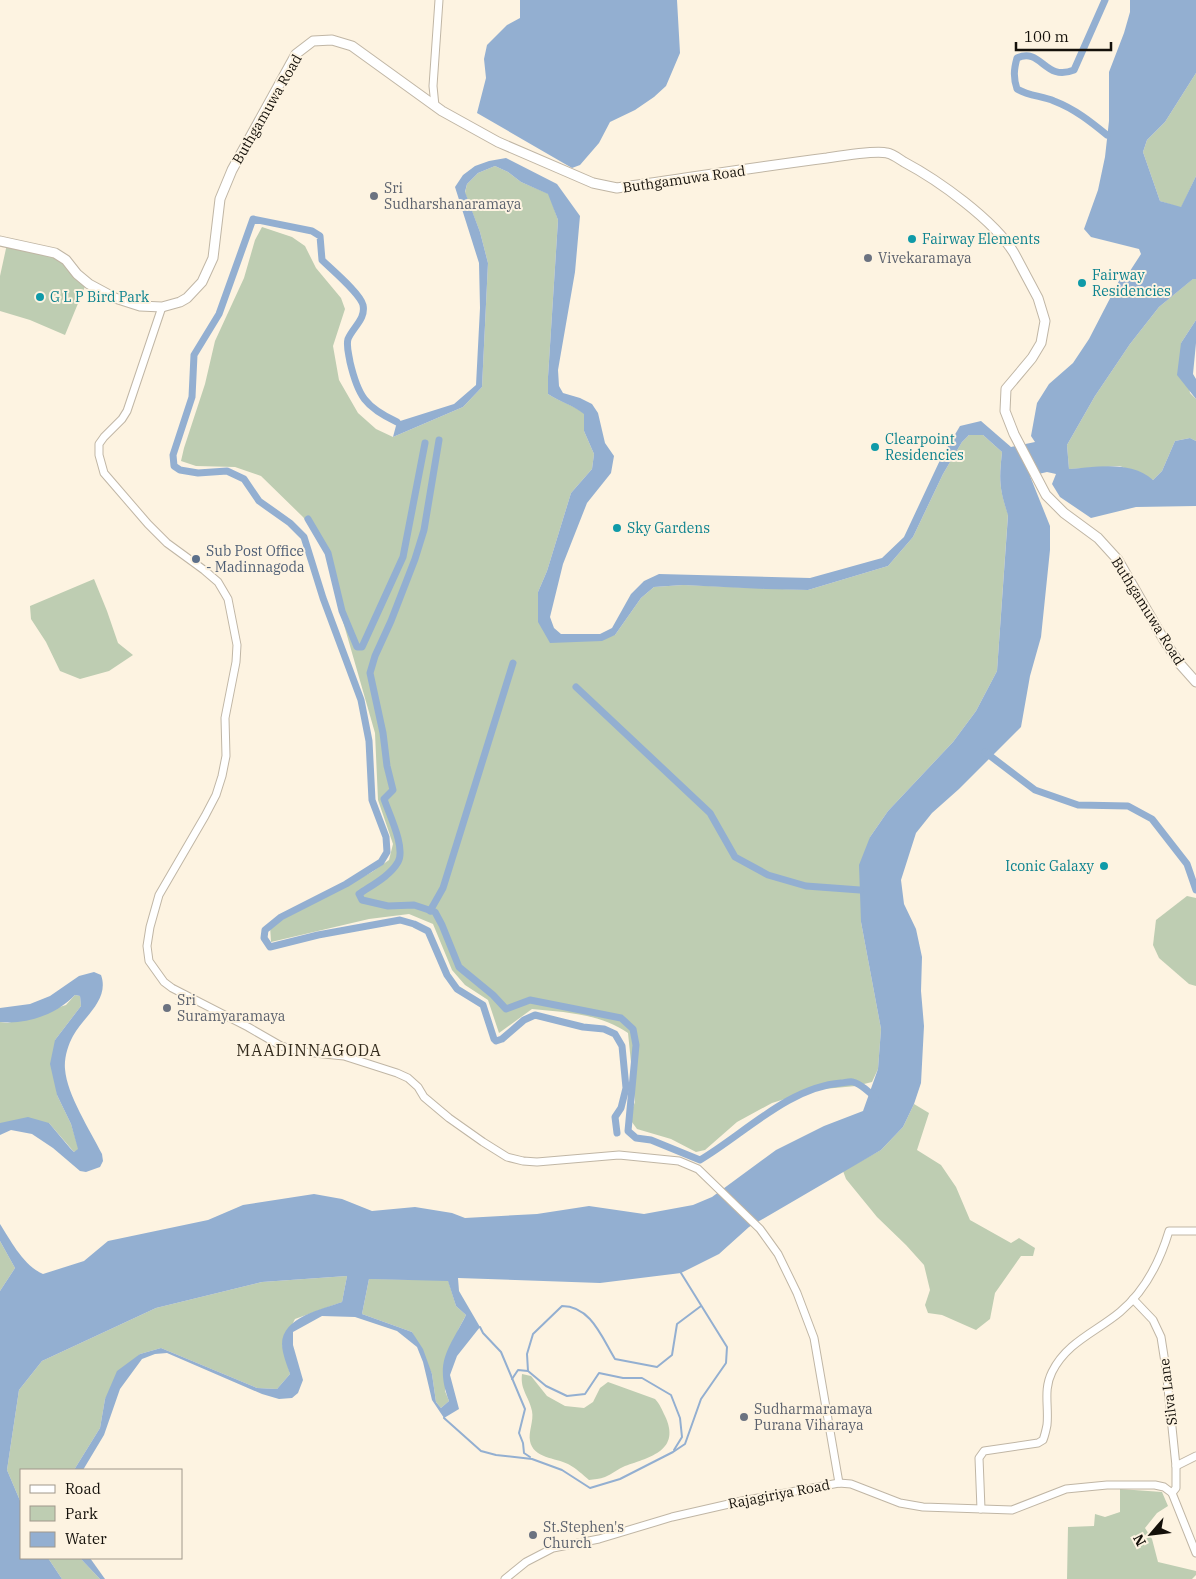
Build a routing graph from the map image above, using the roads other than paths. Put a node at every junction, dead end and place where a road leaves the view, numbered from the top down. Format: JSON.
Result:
{"nodes":[{"id":1,"x":438,"y":0,"type":"edge"},
{"id":2,"x":433,"y":86,"type":"junction"},
{"id":3,"x":419,"y":95,"type":"junction"},
{"id":4,"x":435,"y":106,"type":"junction"},
{"id":5,"x":0,"y":241,"type":"edge"},
{"id":6,"x":162,"y":308,"type":"junction"},
{"id":7,"x":1196,"y":682,"type":"edge"},
{"id":8,"x":1196,"y":1231,"type":"edge"},
{"id":9,"x":1133,"y":1299,"type":"junction"},
{"id":10,"x":1196,"y":1456,"type":"edge"},
{"id":11,"x":1176,"y":1466,"type":"junction"},
{"id":12,"x":839,"y":1483,"type":"junction"},
{"id":13,"x":1172,"y":1493,"type":"junction"},
{"id":14,"x":981,"y":1509,"type":"junction"},
{"id":15,"x":1196,"y":1553,"type":"edge"},
{"id":16,"x":505,"y":1579,"type":"edge"}],
"edges":[{"from":1,"to":2,"type":"street"},
{"from":2,"to":3,"type":"street"},
{"from":2,"to":4,"type":"street"},
{"from":3,"to":4,"type":"main road","name":"Buthgamuwa Road"},
{"from":3,"to":6,"type":"main road","name":"Buthgamuwa Road"},
{"from":4,"to":7,"type":"main road","name":"Buthgamuwa Road"},
{"from":5,"to":6,"type":"main road","name":"Buthgamuwa Road"},
{"from":6,"to":12,"type":"street"},
{"from":8,"to":9,"type":"street"},
{"from":9,"to":11,"type":"street","name":"Silva Lane"},
{"from":9,"to":14,"type":"street"},
{"from":10,"to":11,"type":"street"},
{"from":11,"to":13,"type":"street","name":"Silva Lane"},
{"from":12,"to":14,"type":"street","name":"Rajagiriya Road"},
{"from":12,"to":16,"type":"street","name":"Rajagiriya Road"},
{"from":13,"to":14,"type":"street","name":"Rajagiriya Road"},
{"from":13,"to":15,"type":"street"}]}
